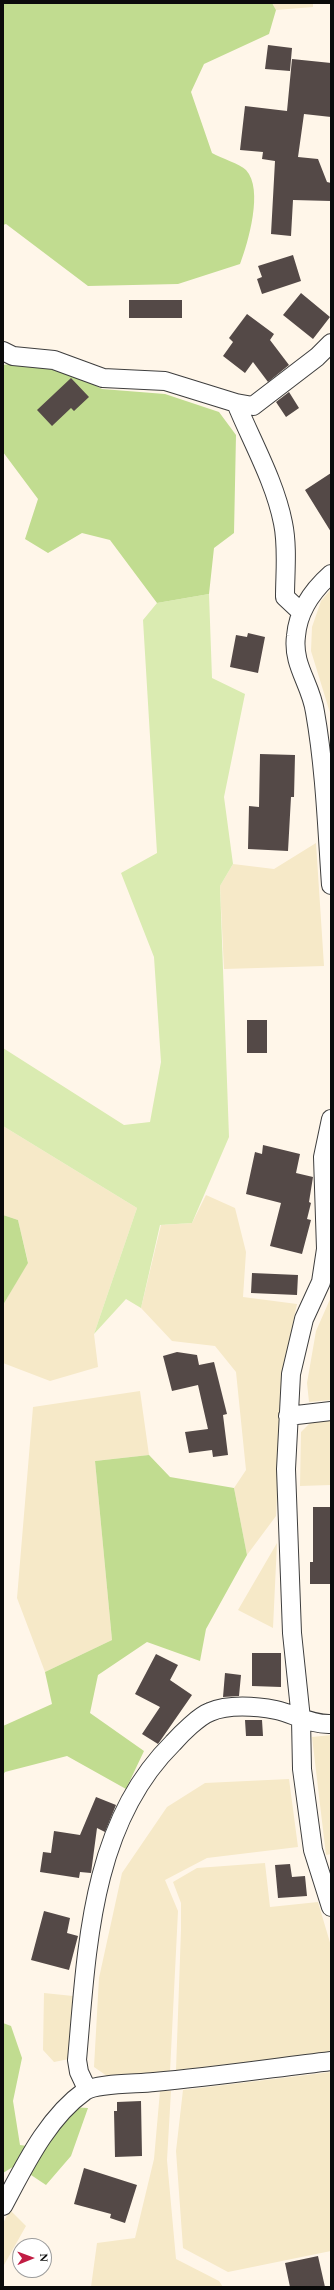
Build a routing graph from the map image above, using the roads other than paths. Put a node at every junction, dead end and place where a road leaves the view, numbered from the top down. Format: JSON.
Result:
{"nodes":[{"id":1,"x":331,"y":343,"type":"edge"},
{"id":2,"x":3,"y":351,"type":"edge"},
{"id":3,"x":236,"y":403,"type":"junction"},
{"id":4,"x":331,"y":574,"type":"edge"},
{"id":5,"x":302,"y":612,"type":"junction"},
{"id":6,"x":331,"y":885,"type":"edge"},
{"id":7,"x":331,"y":1119,"type":"edge"},
{"id":8,"x":331,"y":1411,"type":"edge"},
{"id":9,"x":288,"y":1416,"type":"junction"},
{"id":10,"x":301,"y":1719,"type":"junction"},
{"id":11,"x":331,"y":1724,"type":"edge"},
{"id":12,"x":331,"y":1907,"type":"edge"},
{"id":13,"x":331,"y":2061,"type":"edge"},
{"id":14,"x":87,"y":2090,"type":"junction"},
{"id":15,"x":3,"y":2206,"type":"edge"}],
"edges":[{"from":1,"to":3,"type":"street"},
{"from":2,"to":3,"type":"street"},
{"from":3,"to":5,"type":"street"},
{"from":4,"to":5,"type":"street"},
{"from":5,"to":6,"type":"street"},
{"from":7,"to":9,"type":"street"},
{"from":8,"to":9,"type":"street"},
{"from":9,"to":10,"type":"street"},
{"from":10,"to":11,"type":"street"},
{"from":10,"to":12,"type":"street"},
{"from":10,"to":14,"type":"street"},
{"from":13,"to":14,"type":"street"},
{"from":14,"to":15,"type":"street"}]}
